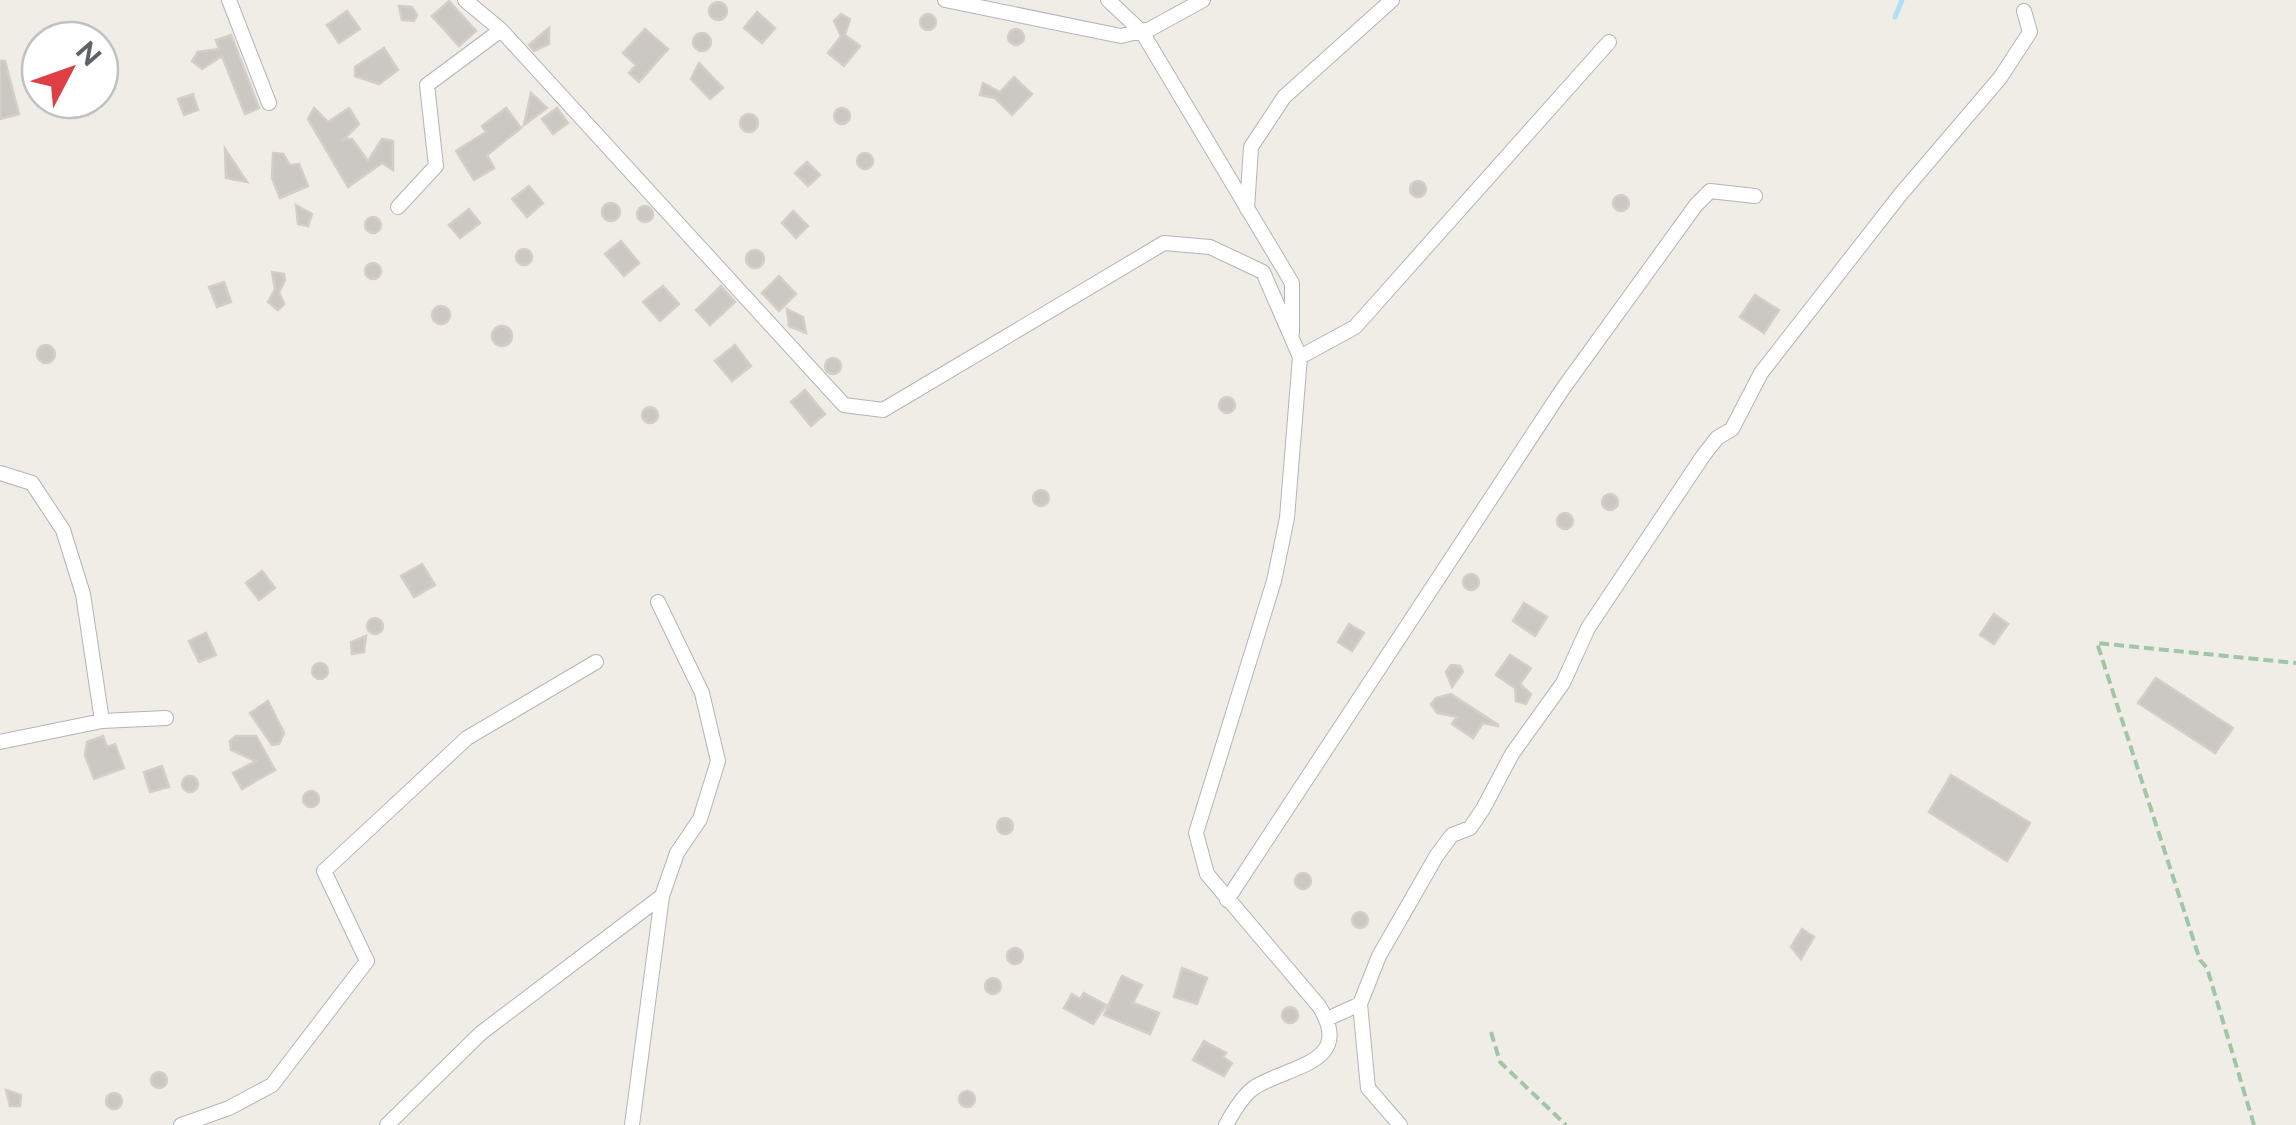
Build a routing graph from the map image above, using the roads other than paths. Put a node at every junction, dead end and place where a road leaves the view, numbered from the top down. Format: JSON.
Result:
{"nodes":[{"id":1,"x":230,"y":0,"type":"edge"},
{"id":2,"x":466,"y":0,"type":"edge"},
{"id":3,"x":945,"y":0,"type":"edge"},
{"id":4,"x":1108,"y":0,"type":"edge"},
{"id":5,"x":1203,"y":0,"type":"edge"},
{"id":6,"x":1392,"y":0,"type":"edge"},
{"id":7,"x":2024,"y":11,"type":"dead end"},
{"id":8,"x":501,"y":30,"type":"junction"},
{"id":9,"x":1142,"y":32,"type":"junction"},
{"id":10,"x":1609,"y":42,"type":"dead end"},
{"id":11,"x":269,"y":103,"type":"dead end"},
{"id":12,"x":1756,"y":196,"type":"dead end"},
{"id":13,"x":398,"y":208,"type":"dead end"},
{"id":14,"x":1247,"y":209,"type":"junction"},
{"id":15,"x":1292,"y":338,"type":"junction"},
{"id":16,"x":1300,"y":357,"type":"junction"},
{"id":17,"x":0,"y":473,"type":"edge"},
{"id":18,"x":658,"y":602,"type":"dead end"},
{"id":19,"x":596,"y":662,"type":"dead end"},
{"id":20,"x":166,"y":718,"type":"dead end"},
{"id":21,"x":102,"y":720,"type":"junction"},
{"id":22,"x":0,"y":742,"type":"edge"},
{"id":23,"x":662,"y":896,"type":"junction"},
{"id":24,"x":1226,"y":900,"type":"junction"},
{"id":25,"x":1360,"y":1004,"type":"junction"},
{"id":26,"x":1328,"y":1019,"type":"junction"},
{"id":27,"x":181,"y":1125,"type":"edge"},
{"id":28,"x":387,"y":1125,"type":"edge"},
{"id":29,"x":632,"y":1125,"type":"edge"},
{"id":30,"x":1226,"y":1125,"type":"edge"},
{"id":31,"x":1400,"y":1125,"type":"edge"}],
"edges":[{"from":1,"to":11,"type":"street"},
{"from":2,"to":8,"type":"street"},
{"from":3,"to":9,"type":"street"},
{"from":4,"to":9,"type":"street"},
{"from":5,"to":9,"type":"street"},
{"from":6,"to":14,"type":"street"},
{"from":7,"to":25,"type":"street"},
{"from":8,"to":13,"type":"street"},
{"from":8,"to":15,"type":"street"},
{"from":9,"to":14,"type":"street"},
{"from":10,"to":16,"type":"street"},
{"from":12,"to":24,"type":"street"},
{"from":14,"to":15,"type":"street"},
{"from":15,"to":16,"type":"street"},
{"from":16,"to":24,"type":"street"},
{"from":17,"to":21,"type":"street"},
{"from":18,"to":23,"type":"street"},
{"from":19,"to":27,"type":"street"},
{"from":20,"to":21,"type":"street"},
{"from":21,"to":22,"type":"street"},
{"from":23,"to":28,"type":"street"},
{"from":23,"to":29,"type":"street"},
{"from":24,"to":26,"type":"street"},
{"from":25,"to":26,"type":"street"},
{"from":25,"to":31,"type":"street"},
{"from":26,"to":30,"type":"street"}]}
